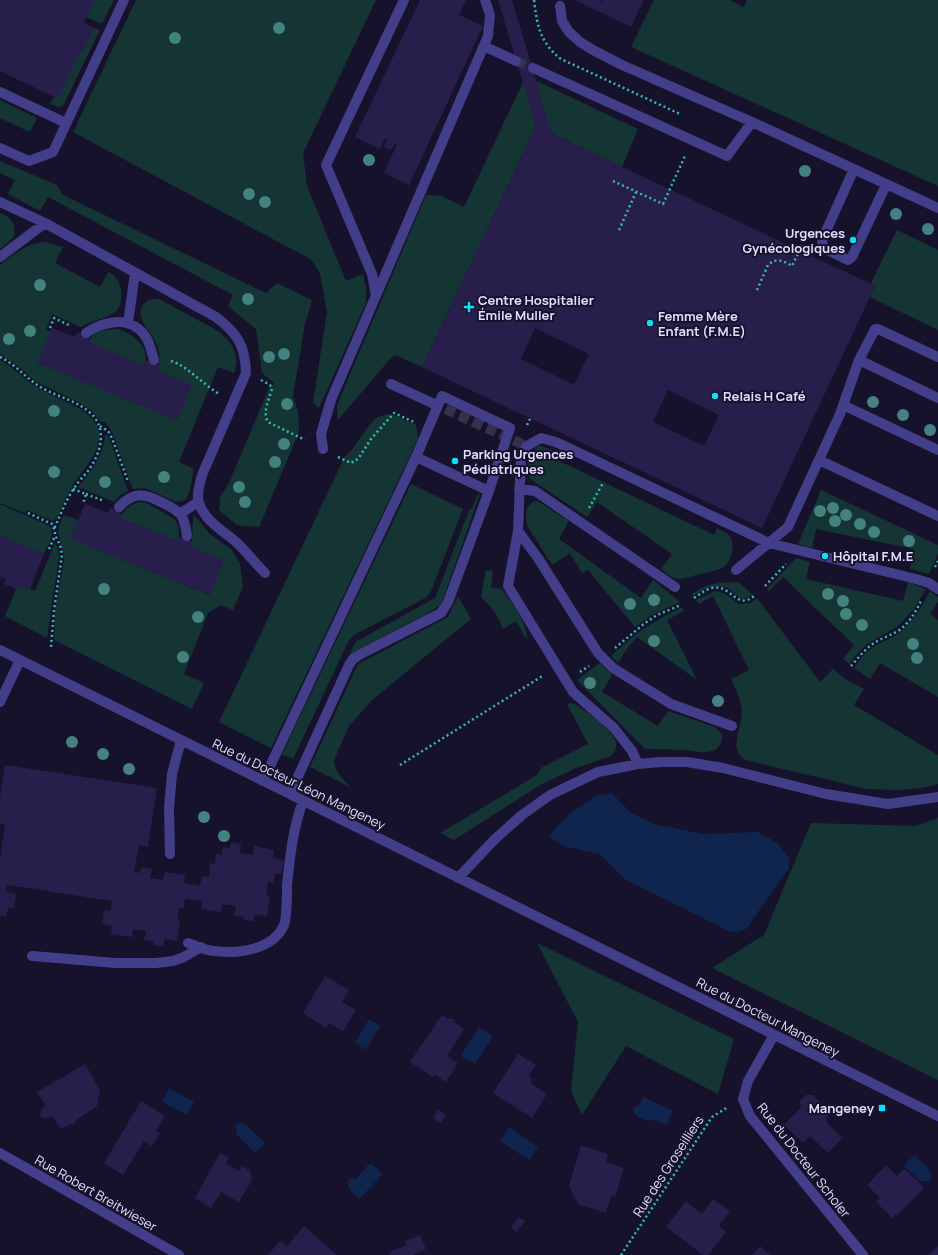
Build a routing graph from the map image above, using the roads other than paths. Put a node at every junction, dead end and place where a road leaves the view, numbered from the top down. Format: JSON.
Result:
{"nodes":[{"id":1,"x":124,"y":0,"type":"edge"},
{"id":2,"x":404,"y":0,"type":"edge"},
{"id":3,"x":485,"y":0,"type":"edge"},
{"id":4,"x":560,"y":6,"type":"dead end"},
{"id":5,"x":484,"y":46,"type":"junction"},
{"id":6,"x":516,"y":61,"type":"tunnel mouth"},
{"id":7,"x":533,"y":68,"type":"tunnel mouth"},
{"id":8,"x":0,"y":92,"type":"edge"},
{"id":9,"x":752,"y":122,"type":"junction"},
{"id":10,"x":66,"y":124,"type":"junction"},
{"id":11,"x":0,"y":148,"type":"edge"},
{"id":12,"x":854,"y":170,"type":"junction"},
{"id":13,"x":886,"y":185,"type":"junction"},
{"id":14,"x":0,"y":202,"type":"edge"},
{"id":15,"x":938,"y":208,"type":"edge"},
{"id":16,"x":45,"y":223,"type":"junction"},
{"id":17,"x":0,"y":257,"type":"edge"},
{"id":18,"x":135,"y":273,"type":"junction"},
{"id":19,"x":376,"y":296,"type":"junction"},
{"id":20,"x":128,"y":323,"type":"junction"},
{"id":21,"x":86,"y":333,"type":"road end"},
{"id":22,"x":938,"y":357,"type":"edge"},
{"id":23,"x":154,"y":360,"type":"dead end"},
{"id":24,"x":859,"y":360,"type":"junction"},
{"id":25,"x":391,"y":384,"type":"dead end"},
{"id":26,"x":938,"y":398,"type":"edge"},
{"id":27,"x":432,"y":403,"type":"tunnel mouth"},
{"id":28,"x":843,"y":405,"type":"junction"},
{"id":29,"x":323,"y":449,"type":"dead end"},
{"id":30,"x":938,"y":450,"type":"edge"},
{"id":31,"x":416,"y":457,"type":"junction"},
{"id":32,"x":819,"y":460,"type":"junction"},
{"id":33,"x":519,"y":489,"type":"junction"},
{"id":34,"x":489,"y":491,"type":"junction"},
{"id":35,"x":198,"y":502,"type":"junction"},
{"id":36,"x":119,"y":507,"type":"dead end"},
{"id":37,"x":180,"y":514,"type":"junction"},
{"id":38,"x":938,"y":516,"type":"edge"},
{"id":39,"x":518,"y":531,"type":"junction"},
{"id":40,"x":187,"y":536,"type":"dead end"},
{"id":41,"x":769,"y":543,"type":"junction"},
{"id":42,"x":736,"y":570,"type":"dead end"},
{"id":43,"x":265,"y":573,"type":"dead end"},
{"id":44,"x":675,"y":587,"type":"dead end"},
{"id":45,"x":938,"y":589,"type":"edge"},
{"id":46,"x":0,"y":650,"type":"edge"},
{"id":47,"x":20,"y":660,"type":"junction"},
{"id":48,"x":0,"y":702,"type":"edge"},
{"id":49,"x":732,"y":726,"type":"dead end"},
{"id":50,"x":181,"y":740,"type":"junction"},
{"id":51,"x":638,"y":764,"type":"junction"},
{"id":52,"x":262,"y":781,"type":"junction"},
{"id":53,"x":290,"y":794,"type":"junction"},
{"id":54,"x":938,"y":797,"type":"edge"},
{"id":55,"x":303,"y":801,"type":"junction"},
{"id":56,"x":170,"y":854,"type":"dead end"},
{"id":57,"x":458,"y":878,"type":"junction"},
{"id":58,"x":586,"y":941,"type":"joint"},
{"id":59,"x":188,"y":943,"type":"dead end"},
{"id":60,"x":201,"y":947,"type":"junction"},
{"id":61,"x":32,"y":956,"type":"dead end"},
{"id":62,"x":774,"y":1034,"type":"junction"},
{"id":63,"x":938,"y":1116,"type":"edge"},
{"id":64,"x":0,"y":1153,"type":"edge"},
{"id":65,"x":179,"y":1255,"type":"edge"},
{"id":66,"x":863,"y":1255,"type":"edge"}],
"edges":[{"from":1,"to":10,"type":"street"},
{"from":2,"to":19,"type":"street"},
{"from":3,"to":5,"type":"street"},
{"from":4,"to":9,"type":"street"},
{"from":5,"to":6,"type":"street"},
{"from":5,"to":19,"type":"street"},
{"from":7,"to":9,"type":"street"},
{"from":8,"to":10,"type":"street"},
{"from":9,"to":12,"type":"street"},
{"from":10,"to":11,"type":"street"},
{"from":12,"to":13,"type":"street"},
{"from":12,"to":13,"type":"street"},
{"from":13,"to":15,"type":"street"},
{"from":14,"to":16,"type":"street"},
{"from":16,"to":17,"type":"street"},
{"from":16,"to":18,"type":"street"},
{"from":18,"to":20,"type":"street"},
{"from":18,"to":35,"type":"street"},
{"from":19,"to":29,"type":"street"},
{"from":20,"to":21,"type":"street"},
{"from":20,"to":23,"type":"street"},
{"from":22,"to":24,"type":"street"},
{"from":24,"to":26,"type":"street"},
{"from":24,"to":28,"type":"street"},
{"from":25,"to":27,"type":"street"},
{"from":28,"to":30,"type":"street"},
{"from":28,"to":32,"type":"street"},
{"from":31,"to":34,"type":"street"},
{"from":31,"to":34,"type":"street"},
{"from":31,"to":52,"type":"street"},
{"from":32,"to":38,"type":"street"},
{"from":32,"to":41,"type":"street"},
{"from":33,"to":39,"type":"street"},
{"from":33,"to":41,"type":"street"},
{"from":33,"to":44,"type":"street"},
{"from":34,"to":53,"type":"street"},
{"from":35,"to":37,"type":"street"},
{"from":35,"to":43,"type":"street"},
{"from":36,"to":37,"type":"street"},
{"from":37,"to":40,"type":"street"},
{"from":39,"to":49,"type":"street"},
{"from":39,"to":51,"type":"street"},
{"from":41,"to":42,"type":"street"},
{"from":41,"to":45,"type":"street"},
{"from":46,"to":47,"type":"street","name":"Rue du Docteur Léon Mangeney"},
{"from":47,"to":48,"type":"street"},
{"from":47,"to":50,"type":"street","name":"Rue du Docteur Léon Mangeney"},
{"from":50,"to":52,"type":"street","name":"Rue du Docteur Léon Mangeney"},
{"from":50,"to":56,"type":"street"},
{"from":51,"to":54,"type":"street"},
{"from":51,"to":57,"type":"street"},
{"from":52,"to":53,"type":"street","name":"Rue du Docteur Léon Mangeney"},
{"from":53,"to":55,"type":"street","name":"Rue du Docteur Léon Mangeney"},
{"from":55,"to":57,"type":"street","name":"Rue du Docteur Léon Mangeney"},
{"from":55,"to":60,"type":"street"},
{"from":57,"to":58,"type":"street","name":"Rue du Docteur Léon Mangeney"},
{"from":58,"to":62,"type":"street","name":"Rue du Docteur Mangeney"},
{"from":59,"to":60,"type":"street"},
{"from":60,"to":61,"type":"street"},
{"from":62,"to":63,"type":"street","name":"Rue du Docteur Mangeney"},
{"from":62,"to":66,"type":"street","name":"Rue du Docteur Scholer"},
{"from":64,"to":65,"type":"street","name":"Rue Robert Breitwieser"}]}
